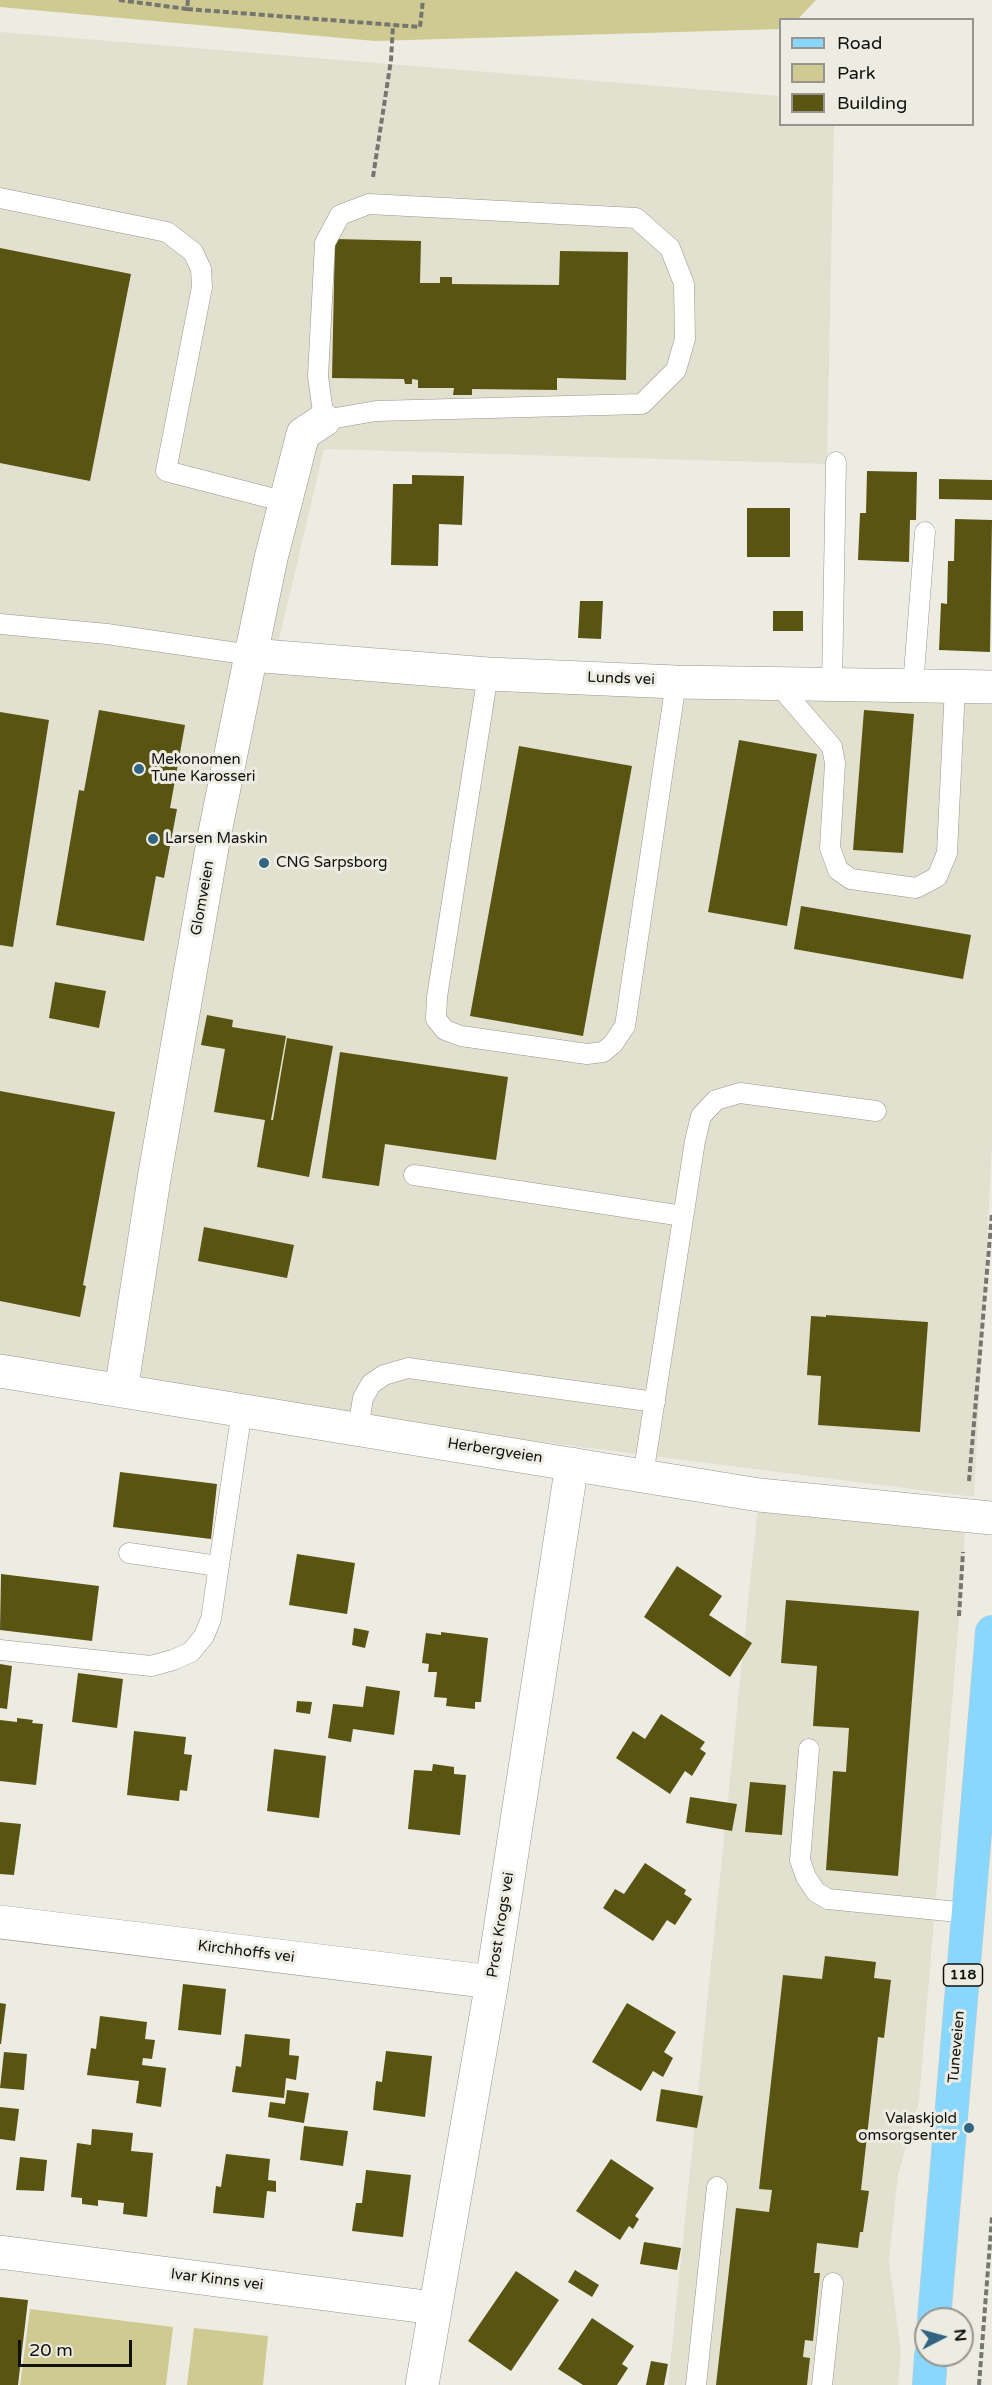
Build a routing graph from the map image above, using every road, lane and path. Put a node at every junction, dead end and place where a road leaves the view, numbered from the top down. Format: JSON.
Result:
{"nodes":[{"id":1,"x":119,"y":0,"type":"edge"},
{"id":2,"x":188,"y":0,"type":"edge"},
{"id":3,"x":423,"y":0,"type":"edge"},
{"id":4,"x":187,"y":9,"type":"junction"},
{"id":5,"x":393,"y":25,"type":"junction"},
{"id":6,"x":0,"y":198,"type":"edge"},
{"id":7,"x":369,"y":204,"type":"junction"},
{"id":8,"x":324,"y":420,"type":"junction"},
{"id":9,"x":836,"y":462,"type":"dead end"},
{"id":10,"x":286,"y":502,"type":"junction"},
{"id":11,"x":925,"y":532,"type":"dead end"},
{"id":12,"x":0,"y":624,"type":"edge"},
{"id":13,"x":251,"y":655,"type":"junction"},
{"id":14,"x":488,"y":674,"type":"junction"},
{"id":15,"x":676,"y":682,"type":"junction"},
{"id":16,"x":777,"y":683,"type":"junction"},
{"id":17,"x":832,"y":685,"type":"junction"},
{"id":18,"x":913,"y":686,"type":"junction"},
{"id":19,"x":955,"y":687,"type":"junction"},
{"id":20,"x":992,"y":687,"type":"edge"},
{"id":21,"x":876,"y":1111,"type":"dead end"},
{"id":22,"x":414,"y":1175,"type":"dead end"},
{"id":23,"x":992,"y":1213,"type":"edge"},
{"id":24,"x":683,"y":1216,"type":"junction"},
{"id":25,"x":0,"y":1371,"type":"edge"},
{"id":26,"x":121,"y":1391,"type":"junction"},
{"id":27,"x":655,"y":1402,"type":"junction"},
{"id":28,"x":242,"y":1410,"type":"junction"},
{"id":29,"x":358,"y":1429,"type":"junction"},
{"id":30,"x":572,"y":1464,"type":"junction"},
{"id":31,"x":644,"y":1476,"type":"junction"},
{"id":32,"x":979,"y":1517,"type":"edge"},
{"id":33,"x":129,"y":1554,"type":"dead end"},
{"id":34,"x":218,"y":1566,"type":"junction"},
{"id":35,"x":959,"y":1619,"type":"dead end"},
{"id":36,"x":992,"y":1632,"type":"edge"},
{"id":37,"x":0,"y":1650,"type":"edge"},
{"id":38,"x":809,"y":1749,"type":"dead end"},
{"id":39,"x":968,"y":1913,"type":"junction"},
{"id":40,"x":0,"y":1922,"type":"edge"},
{"id":41,"x":492,"y":1982,"type":"junction"},
{"id":42,"x":717,"y":2187,"type":"dead end"},
{"id":43,"x":992,"y":2217,"type":"edge"},
{"id":44,"x":0,"y":2252,"type":"edge"},
{"id":45,"x":833,"y":2283,"type":"dead end"},
{"id":46,"x":935,"y":2307,"type":"edge"},
{"id":47,"x":434,"y":2308,"type":"junction"},
{"id":48,"x":930,"y":2367,"type":"edge"},
{"id":49,"x":422,"y":2385,"type":"edge"},
{"id":50,"x":696,"y":2385,"type":"edge"},
{"id":51,"x":822,"y":2385,"type":"edge"},
{"id":52,"x":929,"y":2385,"type":"edge"},
{"id":53,"x":979,"y":2385,"type":"edge"}],
"edges":[{"from":1,"to":4,"type":"path"},
{"from":2,"to":4,"type":"path"},
{"from":3,"to":5,"type":"path"},
{"from":4,"to":5,"type":"path"},
{"from":5,"to":7,"type":"path"},
{"from":6,"to":10,"type":"lane"},
{"from":7,"to":8,"type":"lane"},
{"from":7,"to":8,"type":"lane"},
{"from":8,"to":10,"type":"street","name":"Glomveien"},
{"from":9,"to":17,"type":"lane"},
{"from":10,"to":13,"type":"street","name":"Glomveien"},
{"from":11,"to":18,"type":"lane"},
{"from":12,"to":13,"type":"lane"},
{"from":13,"to":14,"type":"street","name":"Lunds vei"},
{"from":13,"to":26,"type":"street","name":"Glomveien"},
{"from":14,"to":15,"type":"street","name":"Lunds vei"},
{"from":14,"to":15,"type":"lane"},
{"from":15,"to":16,"type":"street","name":"Lunds vei"},
{"from":16,"to":17,"type":"street","name":"Lunds vei"},
{"from":16,"to":19,"type":"lane"},
{"from":17,"to":18,"type":"street","name":"Lunds vei"},
{"from":18,"to":19,"type":"street","name":"Lunds vei"},
{"from":19,"to":20,"type":"street","name":"Lunds vei"},
{"from":21,"to":24,"type":"lane"},
{"from":22,"to":24,"type":"lane"},
{"from":23,"to":32,"type":"path"},
{"from":24,"to":27,"type":"lane"},
{"from":25,"to":26,"type":"street","name":"Herbergveien"},
{"from":26,"to":28,"type":"street","name":"Herbergveien"},
{"from":27,"to":29,"type":"lane"},
{"from":27,"to":31,"type":"lane"},
{"from":28,"to":29,"type":"street","name":"Herbergveien"},
{"from":28,"to":34,"type":"lane"},
{"from":29,"to":30,"type":"street","name":"Herbergveien"},
{"from":30,"to":31,"type":"street","name":"Herbergveien"},
{"from":30,"to":41,"type":"street","name":"Prost Krogs vei"},
{"from":31,"to":32,"type":"street","name":"Herbergveien"},
{"from":32,"to":35,"type":"path"},
{"from":33,"to":34,"type":"lane"},
{"from":34,"to":37,"type":"lane"},
{"from":36,"to":39,"type":"main road","name":"Tuneveien","number":"118"},
{"from":38,"to":39,"type":"lane"},
{"from":39,"to":46,"type":"main road","name":"Tuneveien","number":"118"},
{"from":40,"to":41,"type":"street","name":"Kirchhoffs vei"},
{"from":41,"to":47,"type":"street","name":"Prost Krogs vei"},
{"from":42,"to":50,"type":"lane"},
{"from":43,"to":53,"type":"path"},
{"from":44,"to":47,"type":"street","name":"Ivar Kinns vei"},
{"from":45,"to":51,"type":"lane"},
{"from":47,"to":49,"type":"street","name":"Prost Krogs vei"},
{"from":48,"to":52,"type":"main road"}]}
